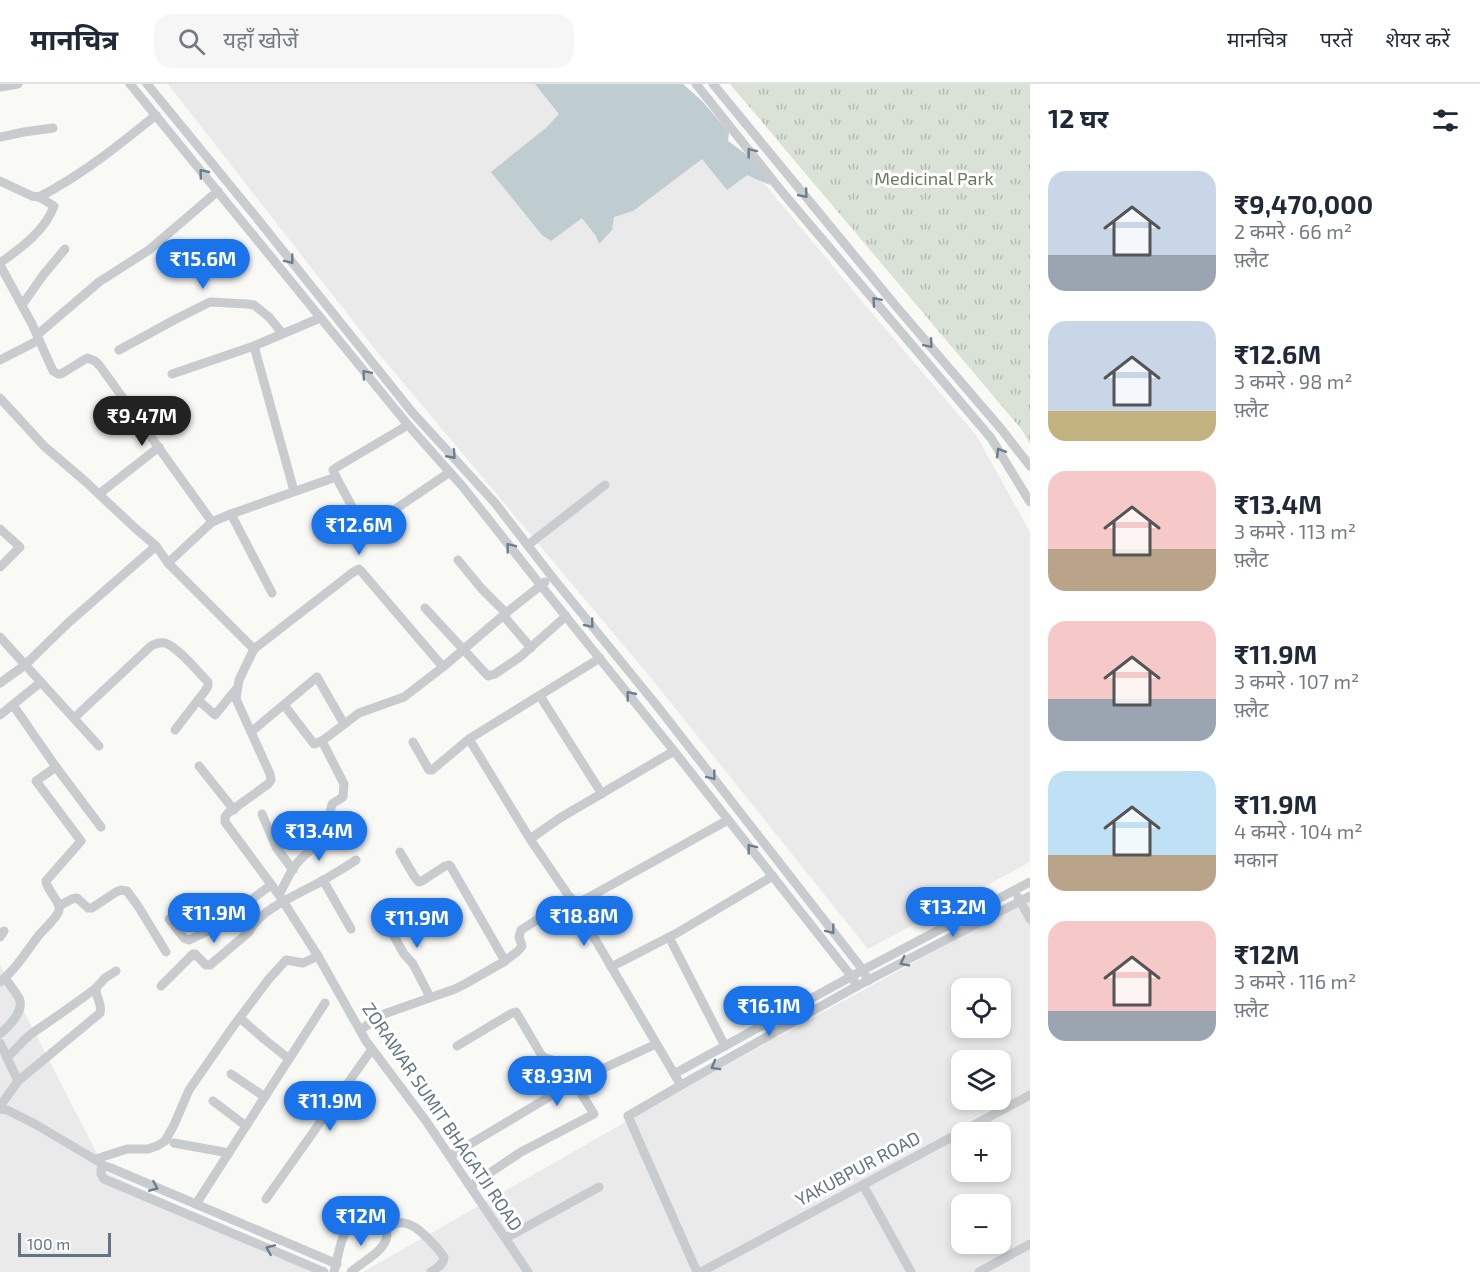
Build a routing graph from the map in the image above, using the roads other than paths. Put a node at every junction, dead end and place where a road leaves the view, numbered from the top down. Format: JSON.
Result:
{"nodes":[{"id":1,"x":18,"y":84,"type":"edge"},
{"id":2,"x":130,"y":84,"type":"edge"},
{"id":3,"x":147,"y":84,"type":"edge"},
{"id":4,"x":696,"y":84,"type":"edge"},
{"id":5,"x":713,"y":84,"type":"edge"},
{"id":6,"x":0,"y":87,"type":"edge"},
{"id":7,"x":156,"y":115,"type":"junction"},
{"id":8,"x":53,"y":128,"type":"dead end"},
{"id":9,"x":0,"y":137,"type":"edge"},
{"id":10,"x":0,"y":181,"type":"edge"},
{"id":11,"x":218,"y":191,"type":"junction"},
{"id":12,"x":39,"y":197,"type":"junction"},
{"id":13,"x":65,"y":249,"type":"dead end"},
{"id":14,"x":0,"y":264,"type":"edge"},
{"id":15,"x":22,"y":305,"type":"junction"},
{"id":16,"x":320,"y":318,"type":"junction"},
{"id":17,"x":282,"y":333,"type":"junction"},
{"id":18,"x":38,"y":338,"type":"junction"},
{"id":19,"x":254,"y":346,"type":"junction"},
{"id":20,"x":119,"y":350,"type":"dead end"},
{"id":21,"x":0,"y":360,"type":"edge"},
{"id":22,"x":172,"y":374,"type":"dead end"},
{"id":23,"x":0,"y":398,"type":"edge"},
{"id":24,"x":412,"y":412,"type":"junction"},
{"id":25,"x":405,"y":422,"type":"junction"},
{"id":26,"x":159,"y":447,"type":"junction"},
{"id":27,"x":1030,"y":466,"type":"edge"},
{"id":28,"x":450,"y":472,"type":"junction"},
{"id":29,"x":336,"y":477,"type":"junction"},
{"id":30,"x":605,"y":485,"type":"dead end"},
{"id":31,"x":294,"y":491,"type":"junction"},
{"id":32,"x":99,"y":494,"type":"junction"},
{"id":33,"x":1030,"y":502,"type":"edge"},
{"id":34,"x":231,"y":514,"type":"junction"},
{"id":35,"x":212,"y":522,"type":"junction"},
{"id":36,"x":0,"y":529,"type":"edge"},
{"id":37,"x":528,"y":545,"type":"junction"},
{"id":38,"x":156,"y":546,"type":"junction"},
{"id":39,"x":458,"y":560,"type":"dead end"},
{"id":40,"x":168,"y":563,"type":"junction"},
{"id":41,"x":0,"y":567,"type":"edge"},
{"id":42,"x":552,"y":576,"type":"junction"},
{"id":43,"x":541,"y":585,"type":"junction"},
{"id":44,"x":272,"y":593,"type":"dead end"},
{"id":45,"x":424,"y":608,"type":"dead end"},
{"id":46,"x":504,"y":614,"type":"junction"},
{"id":47,"x":566,"y":616,"type":"junction"},
{"id":48,"x":0,"y":637,"type":"edge"},
{"id":49,"x":531,"y":648,"type":"junction"},
{"id":50,"x":254,"y":649,"type":"junction"},
{"id":51,"x":463,"y":650,"type":"junction"},
{"id":52,"x":600,"y":658,"type":"junction"},
{"id":53,"x":25,"y":665,"type":"junction"},
{"id":54,"x":443,"y":667,"type":"junction"},
{"id":55,"x":41,"y":682,"type":"junction"},
{"id":56,"x":0,"y":683,"type":"edge"},
{"id":57,"x":237,"y":688,"type":"junction"},
{"id":58,"x":540,"y":696,"type":"junction"},
{"id":59,"x":198,"y":700,"type":"junction"},
{"id":60,"x":13,"y":705,"type":"junction"},
{"id":61,"x":284,"y":705,"type":"junction"},
{"id":62,"x":0,"y":715,"type":"edge"},
{"id":63,"x":74,"y":718,"type":"junction"},
{"id":64,"x":345,"y":724,"type":"junction"},
{"id":65,"x":175,"y":730,"type":"dead end"},
{"id":66,"x":251,"y":732,"type":"junction"},
{"id":67,"x":469,"y":739,"type":"junction"},
{"id":68,"x":322,"y":741,"type":"junction"},
{"id":69,"x":413,"y":742,"type":"dead end"},
{"id":70,"x":99,"y":746,"type":"dead end"},
{"id":71,"x":674,"y":751,"type":"junction"},
{"id":72,"x":199,"y":766,"type":"dead end"},
{"id":73,"x":56,"y":767,"type":"junction"},
{"id":74,"x":602,"y":794,"type":"junction"},
{"id":75,"x":234,"y":810,"type":"junction"},
{"id":76,"x":262,"y":814,"type":"dead end"},
{"id":77,"x":728,"y":819,"type":"junction"},
{"id":78,"x":352,"y":824,"type":"dead end"},
{"id":79,"x":101,"y":827,"type":"dead end"},
{"id":80,"x":530,"y":838,"type":"junction"},
{"id":81,"x":320,"y":844,"type":"junction"},
{"id":82,"x":400,"y":852,"type":"dead end"},
{"id":83,"x":356,"y":860,"type":"dead end"},
{"id":84,"x":293,"y":870,"type":"junction"},
{"id":85,"x":773,"y":876,"type":"junction"},
{"id":86,"x":323,"y":880,"type":"junction"},
{"id":87,"x":1030,"y":882,"type":"edge"},
{"id":88,"x":271,"y":885,"type":"junction"},
{"id":89,"x":1015,"y":890,"type":"junction"},
{"id":90,"x":1030,"y":896,"type":"edge"},
{"id":91,"x":281,"y":898,"type":"junction"},
{"id":92,"x":573,"y":902,"type":"junction"},
{"id":93,"x":1021,"y":902,"type":"junction"},
{"id":94,"x":59,"y":906,"type":"junction"},
{"id":95,"x":381,"y":913,"type":"dead end"},
{"id":96,"x":169,"y":919,"type":"dead end"},
{"id":97,"x":1030,"y":919,"type":"edge"},
{"id":98,"x":351,"y":929,"type":"dead end"},
{"id":99,"x":669,"y":937,"type":"junction"},
{"id":100,"x":166,"y":952,"type":"dead end"},
{"id":101,"x":318,"y":956,"type":"junction"},
{"id":102,"x":505,"y":961,"type":"junction"},
{"id":103,"x":611,"y":967,"type":"junction"},
{"id":104,"x":116,"y":970,"type":"dead end"},
{"id":105,"x":862,"y":970,"type":"junction"},
{"id":106,"x":852,"y":977,"type":"junction"},
{"id":107,"x":2,"y":980,"type":"edge"},
{"id":108,"x":868,"y":981,"type":"junction"},
{"id":109,"x":161,"y":986,"type":"dead end"},
{"id":110,"x":857,"y":986,"type":"junction"},
{"id":111,"x":96,"y":988,"type":"junction"},
{"id":112,"x":430,"y":997,"type":"junction"},
{"id":113,"x":325,"y":1002,"type":"dead end"},
{"id":114,"x":240,"y":1018,"type":"junction"},
{"id":115,"x":360,"y":1030,"type":"junction"},
{"id":116,"x":0,"y":1034,"type":"edge"},
{"id":117,"x":0,"y":1043,"type":"edge"},
{"id":118,"x":656,"y":1044,"type":"junction"},
{"id":119,"x":457,"y":1046,"type":"dead end"},
{"id":120,"x":725,"y":1046,"type":"junction"},
{"id":121,"x":372,"y":1049,"type":"junction"},
{"id":122,"x":7,"y":1057,"type":"junction"},
{"id":123,"x":289,"y":1059,"type":"junction"},
{"id":124,"x":231,"y":1074,"type":"dead end"},
{"id":125,"x":674,"y":1074,"type":"junction"},
{"id":126,"x":18,"y":1081,"type":"junction"},
{"id":127,"x":574,"y":1082,"type":"junction"},
{"id":128,"x":683,"y":1084,"type":"junction"},
{"id":129,"x":1030,"y":1095,"type":"edge"},
{"id":130,"x":265,"y":1097,"type":"junction"},
{"id":131,"x":213,"y":1101,"type":"dead end"},
{"id":132,"x":0,"y":1108,"type":"edge"},
{"id":133,"x":246,"y":1126,"type":"junction"},
{"id":134,"x":174,"y":1143,"type":"dead end"},
{"id":135,"x":229,"y":1153,"type":"junction"},
{"id":136,"x":450,"y":1156,"type":"junction"},
{"id":137,"x":96,"y":1159,"type":"junction"},
{"id":138,"x":105,"y":1166,"type":"junction"},
{"id":139,"x":863,"y":1185,"type":"junction"},
{"id":140,"x":471,"y":1186,"type":"junction"},
{"id":141,"x":599,"y":1187,"type":"dead end"},
{"id":142,"x":266,"y":1199,"type":"dead end"},
{"id":143,"x":196,"y":1204,"type":"junction"},
{"id":144,"x":386,"y":1228,"type":"junction"},
{"id":145,"x":506,"y":1238,"type":"junction"},
{"id":146,"x":1030,"y":1244,"type":"edge"},
{"id":147,"x":335,"y":1268,"type":"edge"},
{"id":148,"x":324,"y":1272,"type":"edge"},
{"id":149,"x":351,"y":1272,"type":"edge"},
{"id":150,"x":431,"y":1272,"type":"edge"},
{"id":151,"x":528,"y":1272,"type":"edge"},
{"id":152,"x":699,"y":1272,"type":"edge"},
{"id":153,"x":911,"y":1272,"type":"edge"},
{"id":154,"x":979,"y":1272,"type":"edge"}],
"edges":[{"from":1,"to":6,"type":"street"},
{"from":2,"to":7,"type":"street"},
{"from":3,"to":24,"type":"street","one_way":true},
{"from":33,"to":4,"type":"street","one_way":true},
{"from":5,"to":27,"type":"street","one_way":true},
{"from":11,"to":7,"type":"street","one_way":true},
{"from":7,"to":12,"type":"street"},
{"from":8,"to":9,"type":"street"},
{"from":10,"to":12,"type":"street"},
{"from":11,"to":16,"type":"street"},
{"from":11,"to":18,"type":"street"},
{"from":12,"to":14,"type":"street"},
{"from":13,"to":15,"type":"street"},
{"from":14,"to":15,"type":"street"},
{"from":15,"to":18,"type":"street"},
{"from":16,"to":17,"type":"street"},
{"from":25,"to":16,"type":"street","one_way":true},
{"from":17,"to":19,"type":"street"},
{"from":17,"to":20,"type":"street"},
{"from":18,"to":21,"type":"street"},
{"from":18,"to":26,"type":"street"},
{"from":19,"to":22,"type":"street"},
{"from":19,"to":31,"type":"street"},
{"from":23,"to":32,"type":"street"},
{"from":24,"to":25,"type":"street"},
{"from":24,"to":37,"type":"street","one_way":true},
{"from":25,"to":28,"type":"street"},
{"from":25,"to":29,"type":"street"},
{"from":26,"to":32,"type":"street"},
{"from":26,"to":35,"type":"street"},
{"from":28,"to":29,"type":"street"},
{"from":43,"to":28,"type":"street","one_way":true},
{"from":29,"to":31,"type":"street"},
{"from":30,"to":37,"type":"street"},
{"from":31,"to":34,"type":"street"},
{"from":32,"to":38,"type":"street"},
{"from":34,"to":35,"type":"street"},
{"from":34,"to":44,"type":"street"},
{"from":35,"to":40,"type":"street"},
{"from":36,"to":41,"type":"street"},
{"from":37,"to":42,"type":"street"},
{"from":38,"to":40,"type":"street"},
{"from":38,"to":53,"type":"street"},
{"from":39,"to":46,"type":"street"},
{"from":40,"to":50,"type":"street"},
{"from":42,"to":43,"type":"street"},
{"from":42,"to":105,"type":"street","one_way":true},
{"from":43,"to":46,"type":"street"},
{"from":43,"to":47,"type":"street"},
{"from":45,"to":51,"type":"street"},
{"from":46,"to":49,"type":"street"},
{"from":46,"to":51,"type":"street"},
{"from":47,"to":49,"type":"street"},
{"from":47,"to":52,"type":"street"},
{"from":48,"to":53,"type":"street"},
{"from":49,"to":51,"type":"street"},
{"from":50,"to":54,"type":"street"},
{"from":50,"to":57,"type":"street"},
{"from":51,"to":54,"type":"street"},
{"from":52,"to":58,"type":"street"},
{"from":71,"to":52,"type":"street","one_way":true},
{"from":53,"to":55,"type":"street"},
{"from":53,"to":56,"type":"street"},
{"from":54,"to":64,"type":"street"},
{"from":55,"to":60,"type":"street"},
{"from":55,"to":63,"type":"street"},
{"from":57,"to":59,"type":"street"},
{"from":57,"to":66,"type":"street"},
{"from":58,"to":67,"type":"street"},
{"from":58,"to":74,"type":"street"},
{"from":59,"to":63,"type":"street"},
{"from":59,"to":65,"type":"street"},
{"from":60,"to":62,"type":"street"},
{"from":60,"to":73,"type":"street"},
{"from":61,"to":64,"type":"street"},
{"from":61,"to":66,"type":"street"},
{"from":61,"to":68,"type":"street"},
{"from":63,"to":70,"type":"street"},
{"from":64,"to":68,"type":"street"},
{"from":66,"to":75,"type":"street"},
{"from":67,"to":69,"type":"street"},
{"from":67,"to":80,"type":"street"},
{"from":68,"to":81,"type":"street"},
{"from":71,"to":74,"type":"street"},
{"from":71,"to":77,"type":"street"},
{"from":72,"to":75,"type":"street"},
{"from":73,"to":79,"type":"street"},
{"from":73,"to":94,"type":"street"},
{"from":74,"to":80,"type":"street"},
{"from":75,"to":88,"type":"street","name":"ZORAWAR SUMIT BHAGATJI ROAD"},
{"from":76,"to":84,"type":"street"},
{"from":85,"to":77,"type":"street","one_way":true},
{"from":77,"to":92,"type":"street"},
{"from":78,"to":81,"type":"street"},
{"from":80,"to":92,"type":"street"},
{"from":81,"to":84,"type":"street"},
{"from":82,"to":102,"type":"street"},
{"from":83,"to":86,"type":"street"},
{"from":84,"to":91,"type":"street"},
{"from":85,"to":99,"type":"street"},
{"from":85,"to":106,"type":"street"},
{"from":86,"to":91,"type":"street"},
{"from":86,"to":98,"type":"street"},
{"from":87,"to":89,"type":"street"},
{"from":88,"to":91,"type":"street","name":"ZORAWAR SUMIT BHAGATJI ROAD"},
{"from":88,"to":96,"type":"street"},
{"from":89,"to":93,"type":"street"},
{"from":89,"to":105,"type":"street"},
{"from":90,"to":93,"type":"street"},
{"from":91,"to":101,"type":"street","name":"ZORAWAR SUMIT BHAGATJI ROAD"},
{"from":91,"to":109,"type":"street"},
{"from":92,"to":102,"type":"street"},
{"from":92,"to":103,"type":"street"},
{"from":93,"to":97,"type":"street"},
{"from":93,"to":108,"type":"street","one_way":true},
{"from":94,"to":100,"type":"street"},
{"from":94,"to":107,"type":"street"},
{"from":95,"to":112,"type":"street"},
{"from":99,"to":103,"type":"street"},
{"from":99,"to":120,"type":"street"},
{"from":101,"to":114,"type":"street"},
{"from":101,"to":115,"type":"street","name":"ZORAWAR SUMIT BHAGATJI ROAD"},
{"from":102,"to":112,"type":"street"},
{"from":103,"to":118,"type":"street"},
{"from":104,"to":111,"type":"street"},
{"from":105,"to":106,"type":"street"},
{"from":105,"to":108,"type":"street"},
{"from":106,"to":110,"type":"street"},
{"from":106,"to":120,"type":"street"},
{"from":107,"to":116,"type":"street"},
{"from":108,"to":110,"type":"street"},
{"from":110,"to":128,"type":"street","one_way":true},
{"from":111,"to":122,"type":"street"},
{"from":111,"to":126,"type":"street"},
{"from":112,"to":115,"type":"street"},
{"from":113,"to":123,"type":"street"},
{"from":114,"to":123,"type":"street"},
{"from":114,"to":137,"type":"street"},
{"from":115,"to":121,"type":"street","name":"ZORAWAR SUMIT BHAGATJI ROAD"},
{"from":117,"to":122,"type":"street"},
{"from":118,"to":125,"type":"street"},
{"from":118,"to":127,"type":"street"},
{"from":119,"to":127,"type":"street"},
{"from":120,"to":125,"type":"street"},
{"from":121,"to":136,"type":"street","name":"ZORAWAR SUMIT BHAGATJI ROAD"},
{"from":121,"to":142,"type":"street"},
{"from":122,"to":126,"type":"street"},
{"from":123,"to":130,"type":"street"},
{"from":124,"to":130,"type":"street"},
{"from":125,"to":128,"type":"street"},
{"from":126,"to":132,"type":"street"},
{"from":127,"to":136,"type":"street"},
{"from":127,"to":140,"type":"street"},
{"from":128,"to":152,"type":"street"},
{"from":129,"to":139,"type":"street","name":"YAKUBPUR ROAD"},
{"from":130,"to":133,"type":"street"},
{"from":131,"to":133,"type":"street"},
{"from":132,"to":137,"type":"street"},
{"from":133,"to":135,"type":"street"},
{"from":134,"to":135,"type":"street"},
{"from":135,"to":143,"type":"street"},
{"from":136,"to":140,"type":"street","name":"ZORAWAR SUMIT BHAGATJI ROAD"},
{"from":137,"to":138,"type":"street"},
{"from":138,"to":143,"type":"street","one_way":true},
{"from":148,"to":138,"type":"street","one_way":true},
{"from":139,"to":152,"type":"street","name":"YAKUBPUR ROAD"},
{"from":139,"to":153,"type":"street"},
{"from":140,"to":145,"type":"street","name":"ZORAWAR SUMIT BHAGATJI ROAD"},
{"from":141,"to":145,"type":"street"},
{"from":143,"to":147,"type":"street"},
{"from":144,"to":147,"type":"street"},
{"from":144,"to":149,"type":"street"},
{"from":144,"to":150,"type":"street"},
{"from":145,"to":151,"type":"street","name":"ZORAWAR SUMIT BHAGATJI ROAD"},
{"from":146,"to":154,"type":"street"}]}
